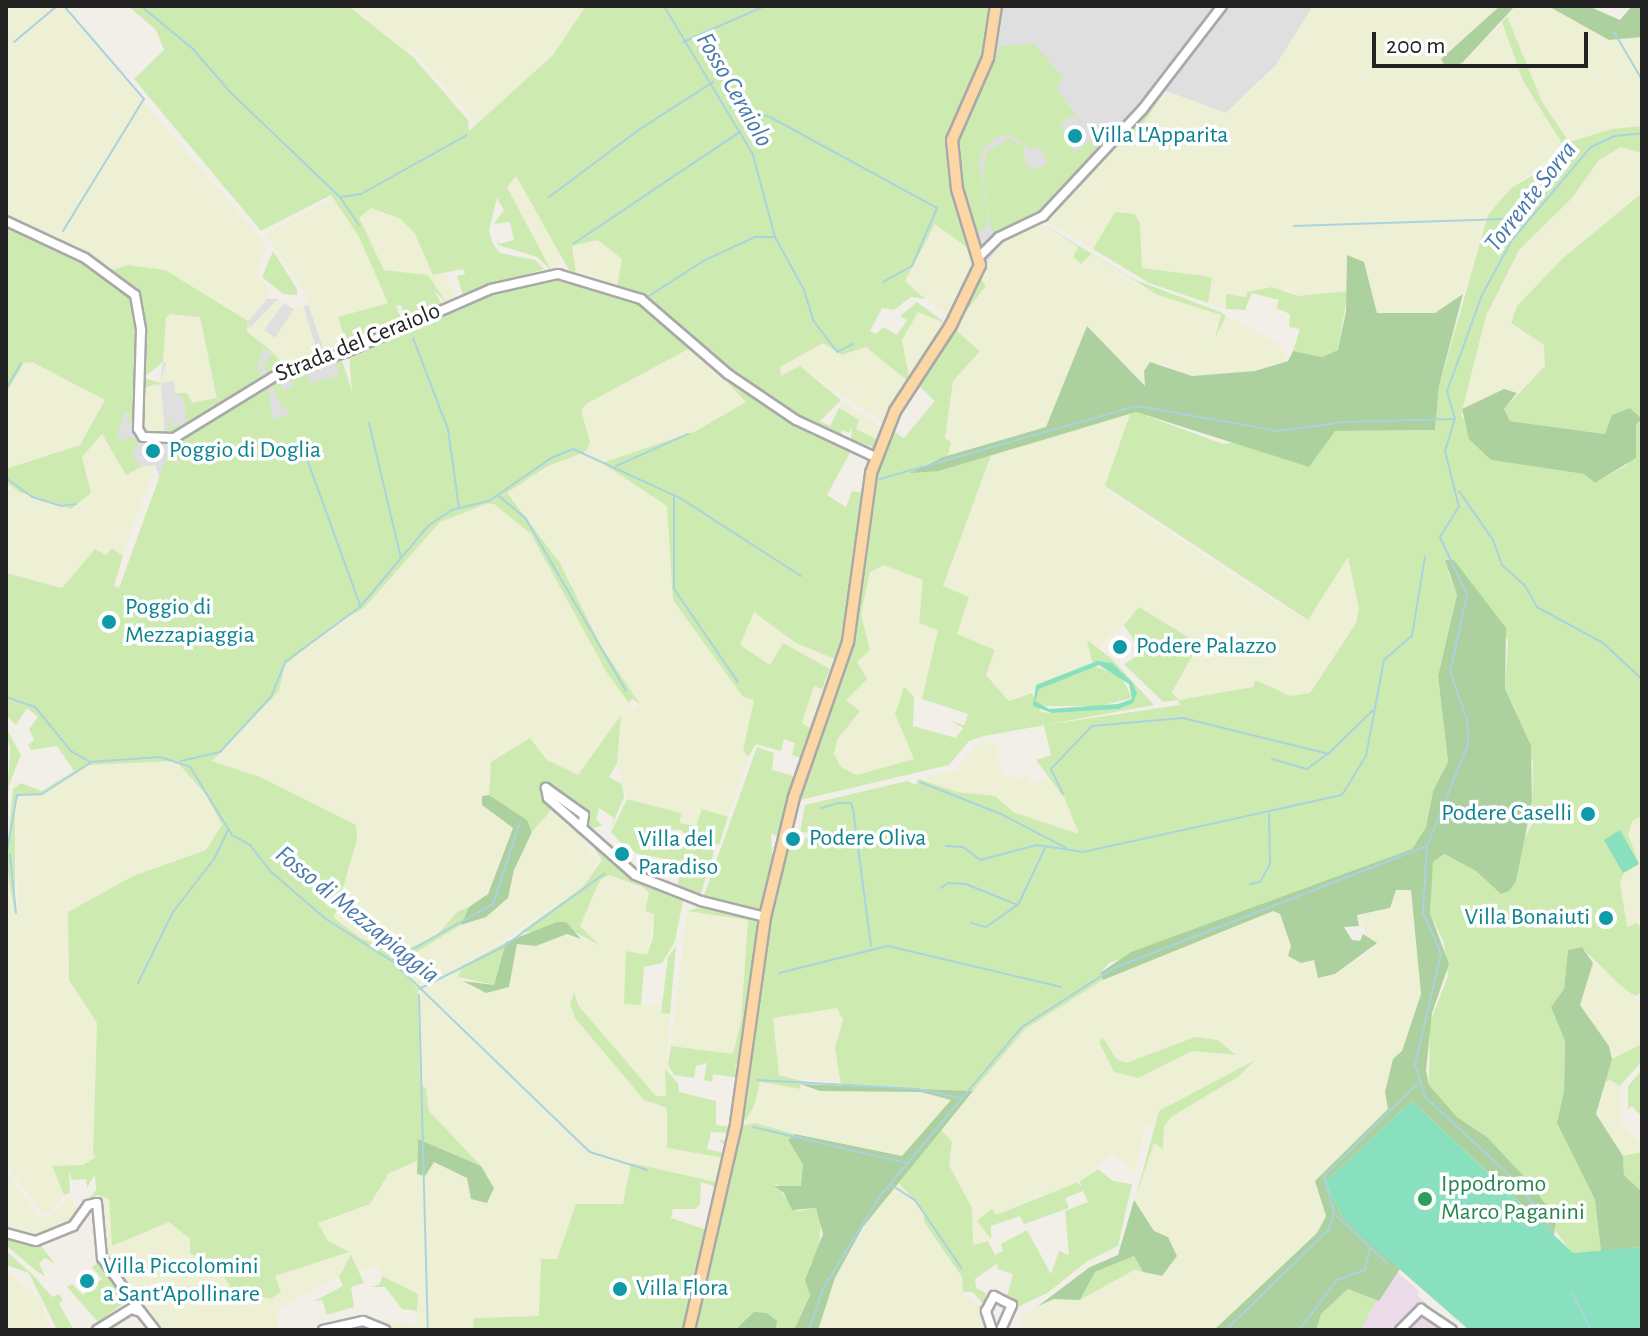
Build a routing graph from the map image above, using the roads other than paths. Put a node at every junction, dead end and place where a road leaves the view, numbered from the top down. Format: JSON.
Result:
{"nodes":[{"id":1,"x":996,"y":6,"type":"edge"},
{"id":2,"x":1222,"y":6,"type":"edge"},
{"id":3,"x":6,"y":221,"type":"edge"},
{"id":4,"x":981,"y":255,"type":"junction"},
{"id":5,"x":875,"y":457,"type":"junction"},
{"id":6,"x":582,"y":828,"type":"junction"},
{"id":7,"x":765,"y":917,"type":"junction"},
{"id":8,"x":6,"y":1233,"type":"edge"},
{"id":9,"x":141,"y":1312,"type":"junction"},
{"id":10,"x":97,"y":1330,"type":"edge"},
{"id":11,"x":155,"y":1330,"type":"edge"},
{"id":12,"x":323,"y":1330,"type":"edge"},
{"id":13,"x":385,"y":1330,"type":"edge"},
{"id":14,"x":689,"y":1330,"type":"edge"},
{"id":15,"x":992,"y":1330,"type":"edge"},
{"id":16,"x":1001,"y":1330,"type":"edge"},
{"id":17,"x":1400,"y":1330,"type":"edge"},
{"id":18,"x":1452,"y":1330,"type":"edge"}],
"edges":[{"from":1,"to":4,"type":"main road"},
{"from":2,"to":4,"type":"street"},
{"from":3,"to":5,"type":"street","name":"Strada del Ceraiolo"},
{"from":4,"to":5,"type":"main road"},
{"from":5,"to":7,"type":"main road"},
{"from":6,"to":6,"type":"street"},
{"from":6,"to":7,"type":"street"},
{"from":7,"to":14,"type":"main road"},
{"from":8,"to":9,"type":"street"},
{"from":9,"to":10,"type":"street"},
{"from":9,"to":11,"type":"street"},
{"from":12,"to":13,"type":"street"},
{"from":15,"to":16,"type":"street"},
{"from":17,"to":18,"type":"street"}]}
